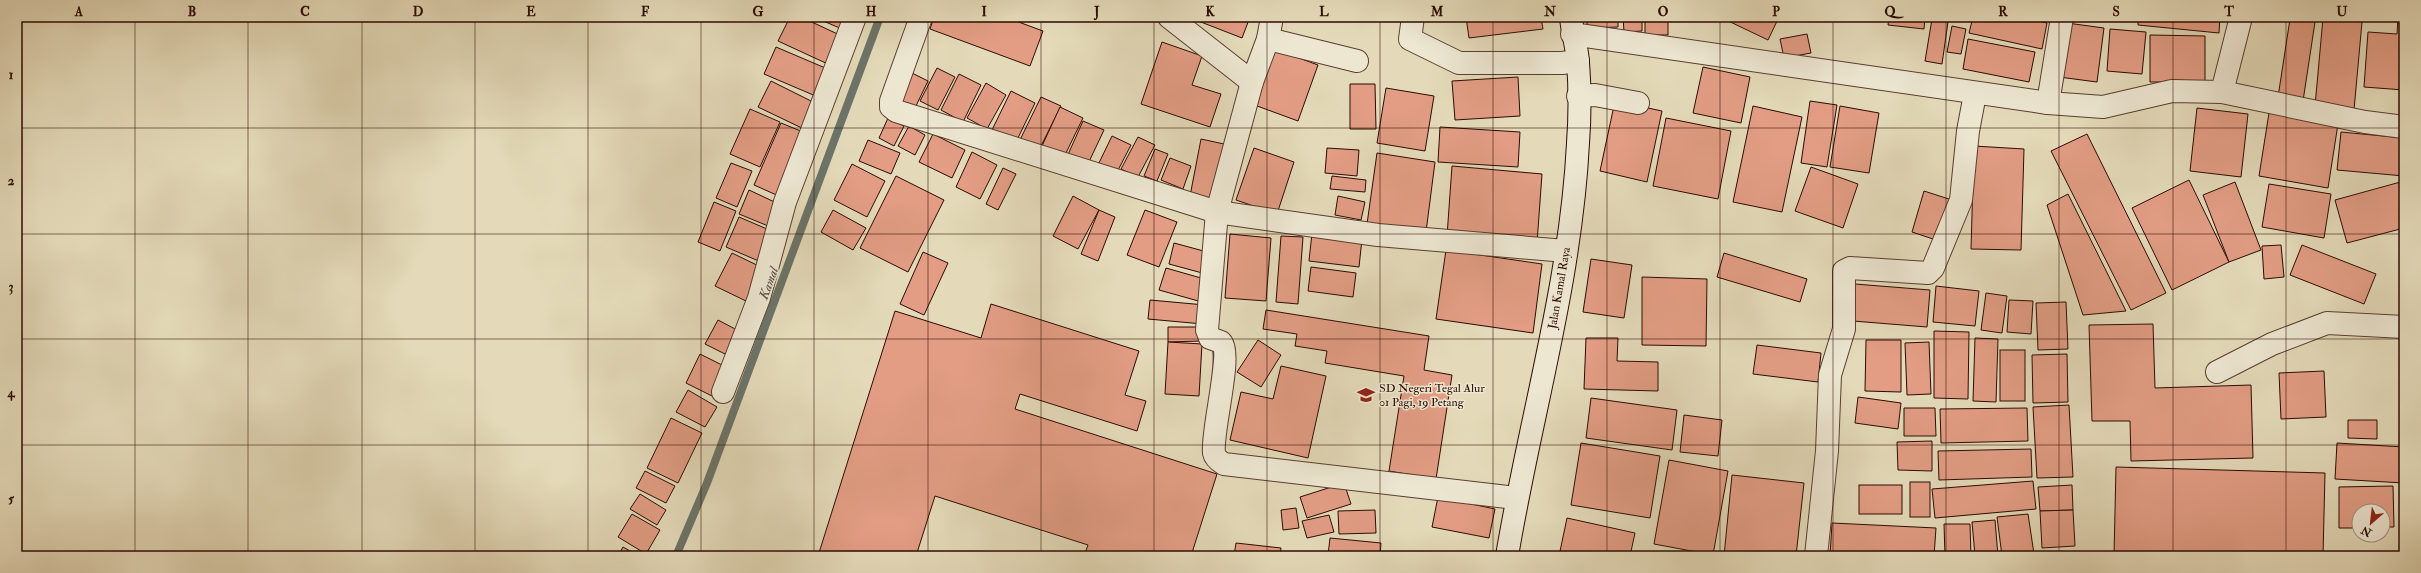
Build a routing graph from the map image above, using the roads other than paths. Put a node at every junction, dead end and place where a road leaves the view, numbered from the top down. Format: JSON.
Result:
{"nodes":[{"id":1,"x":855,"y":17,"type":"edge"},
{"id":2,"x":921,"y":17,"type":"edge"},
{"id":3,"x":1169,"y":17,"type":"edge"},
{"id":4,"x":1272,"y":17,"type":"edge"},
{"id":5,"x":1413,"y":17,"type":"edge"},
{"id":6,"x":2062,"y":17,"type":"edge"},
{"id":7,"x":2241,"y":17,"type":"edge"},
{"id":8,"x":1571,"y":26,"type":"edge"},
{"id":9,"x":1268,"y":39,"type":"junction"},
{"id":10,"x":1578,"y":60,"type":"junction"},
{"id":11,"x":1357,"y":61,"type":"dead end"},
{"id":12,"x":1252,"y":82,"type":"junction"},
{"id":13,"x":2222,"y":92,"type":"junction"},
{"id":14,"x":1975,"y":94,"type":"junction"},
{"id":15,"x":1578,"y":96,"type":"junction"},
{"id":16,"x":1638,"y":103,"type":"dead end"},
{"id":17,"x":2048,"y":104,"type":"junction"},
{"id":18,"x":2404,"y":127,"type":"edge"},
{"id":19,"x":1216,"y":212,"type":"junction"},
{"id":20,"x":1566,"y":251,"type":"junction"},
{"id":21,"x":2404,"y":327,"type":"edge"},
{"id":22,"x":2217,"y":372,"type":"dead end"},
{"id":23,"x":723,"y":392,"type":"dead end"},
{"id":24,"x":1516,"y":498,"type":"junction"},
{"id":25,"x":1507,"y":556,"type":"edge"},
{"id":26,"x":1816,"y":556,"type":"edge"}],
"edges":[{"from":1,"to":23,"type":"street"},
{"from":2,"to":19,"type":"street"},
{"from":3,"to":12,"type":"street"},
{"from":4,"to":9,"type":"street"},
{"from":5,"to":10,"type":"street"},
{"from":6,"to":17,"type":"street"},
{"from":7,"to":13,"type":"street"},
{"from":8,"to":10,"type":"street","name":"Jalan Kamal Raya"},
{"from":8,"to":14,"type":"street"},
{"from":9,"to":11,"type":"street"},
{"from":9,"to":12,"type":"street"},
{"from":10,"to":15,"type":"street","name":"Jalan Kamal Raya"},
{"from":12,"to":19,"type":"street"},
{"from":13,"to":17,"type":"street"},
{"from":13,"to":18,"type":"street"},
{"from":14,"to":17,"type":"street"},
{"from":14,"to":26,"type":"street"},
{"from":15,"to":16,"type":"street"},
{"from":15,"to":20,"type":"street","name":"Jalan Kamal Raya"},
{"from":19,"to":20,"type":"street"},
{"from":19,"to":24,"type":"street"},
{"from":20,"to":24,"type":"street","name":"Jalan Kamal Raya"},
{"from":21,"to":22,"type":"street"},
{"from":24,"to":25,"type":"street","name":"Jalan Kamal Raya"}]}
